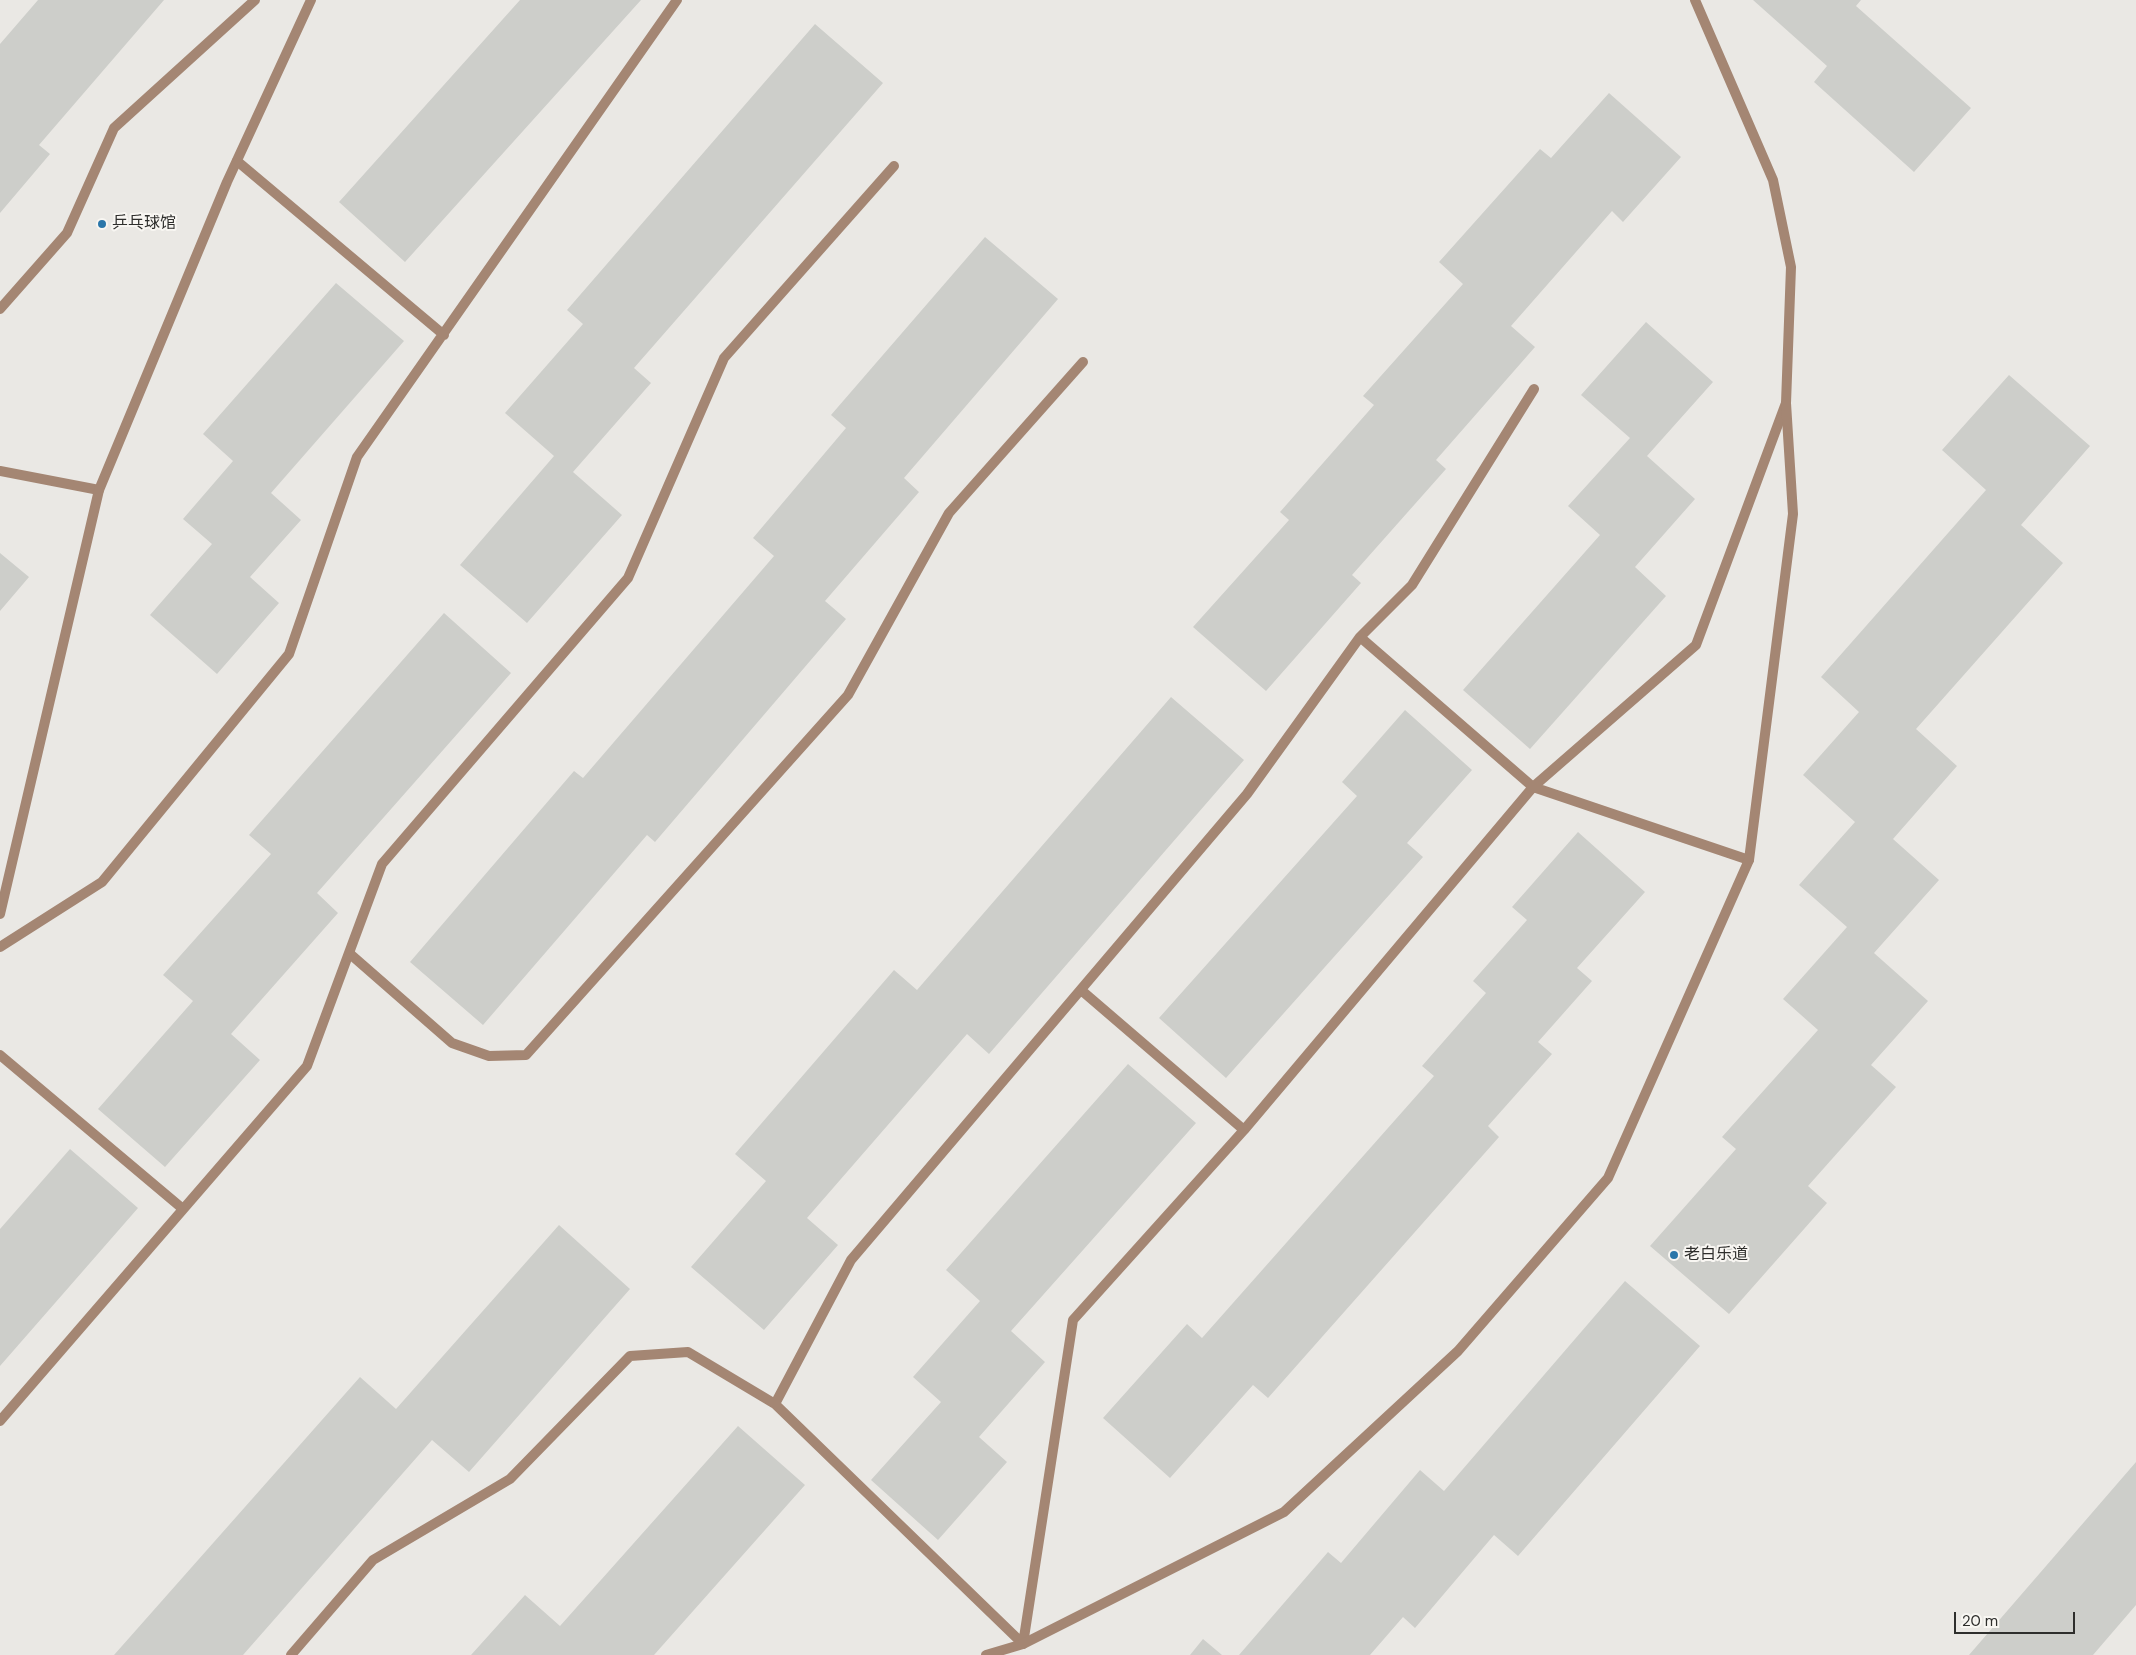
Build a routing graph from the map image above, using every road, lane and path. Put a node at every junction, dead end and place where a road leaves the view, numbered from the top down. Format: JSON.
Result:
{"nodes":[{"id":1,"x":255,"y":0,"type":"edge"},
{"id":2,"x":311,"y":0,"type":"edge"},
{"id":3,"x":678,"y":0,"type":"edge"},
{"id":4,"x":1694,"y":0,"type":"edge"},
{"id":5,"x":237,"y":161,"type":"junction"},
{"id":6,"x":894,"y":166,"type":"dead end"},
{"id":7,"x":0,"y":309,"type":"edge"},
{"id":8,"x":444,"y":335,"type":"junction"},
{"id":9,"x":1083,"y":362,"type":"dead end"},
{"id":10,"x":1534,"y":389,"type":"dead end"},
{"id":11,"x":1786,"y":403,"type":"junction"},
{"id":12,"x":0,"y":472,"type":"edge"},
{"id":13,"x":99,"y":490,"type":"junction"},
{"id":14,"x":1360,"y":637,"type":"junction"},
{"id":15,"x":1533,"y":787,"type":"junction"},
{"id":16,"x":1749,"y":860,"type":"junction"},
{"id":17,"x":0,"y":914,"type":"edge"},
{"id":18,"x":0,"y":947,"type":"edge"},
{"id":19,"x":349,"y":953,"type":"junction"},
{"id":20,"x":1081,"y":990,"type":"junction"},
{"id":21,"x":0,"y":1056,"type":"edge"},
{"id":22,"x":1244,"y":1130,"type":"junction"},
{"id":23,"x":183,"y":1209,"type":"junction"},
{"id":24,"x":775,"y":1404,"type":"junction"},
{"id":25,"x":0,"y":1422,"type":"edge"},
{"id":26,"x":1023,"y":1644,"type":"junction"},
{"id":27,"x":291,"y":1655,"type":"edge"},
{"id":28,"x":986,"y":1655,"type":"edge"}],
"edges":[{"from":1,"to":7,"type":"street"},
{"from":2,"to":5,"type":"street"},
{"from":3,"to":8,"type":"street"},
{"from":4,"to":11,"type":"street"},
{"from":5,"to":8,"type":"street"},
{"from":5,"to":13,"type":"street"},
{"from":6,"to":19,"type":"street"},
{"from":8,"to":18,"type":"street"},
{"from":9,"to":19,"type":"street"},
{"from":10,"to":14,"type":"street"},
{"from":11,"to":15,"type":"street"},
{"from":11,"to":16,"type":"street"},
{"from":12,"to":13,"type":"street"},
{"from":13,"to":17,"type":"street"},
{"from":14,"to":15,"type":"street"},
{"from":14,"to":20,"type":"street"},
{"from":15,"to":16,"type":"street"},
{"from":15,"to":22,"type":"street"},
{"from":16,"to":26,"type":"street"},
{"from":19,"to":23,"type":"street"},
{"from":20,"to":22,"type":"street"},
{"from":20,"to":24,"type":"street"},
{"from":21,"to":23,"type":"street"},
{"from":22,"to":26,"type":"street"},
{"from":23,"to":25,"type":"street"},
{"from":24,"to":26,"type":"street"},
{"from":24,"to":27,"type":"street"},
{"from":26,"to":28,"type":"street"}]}
